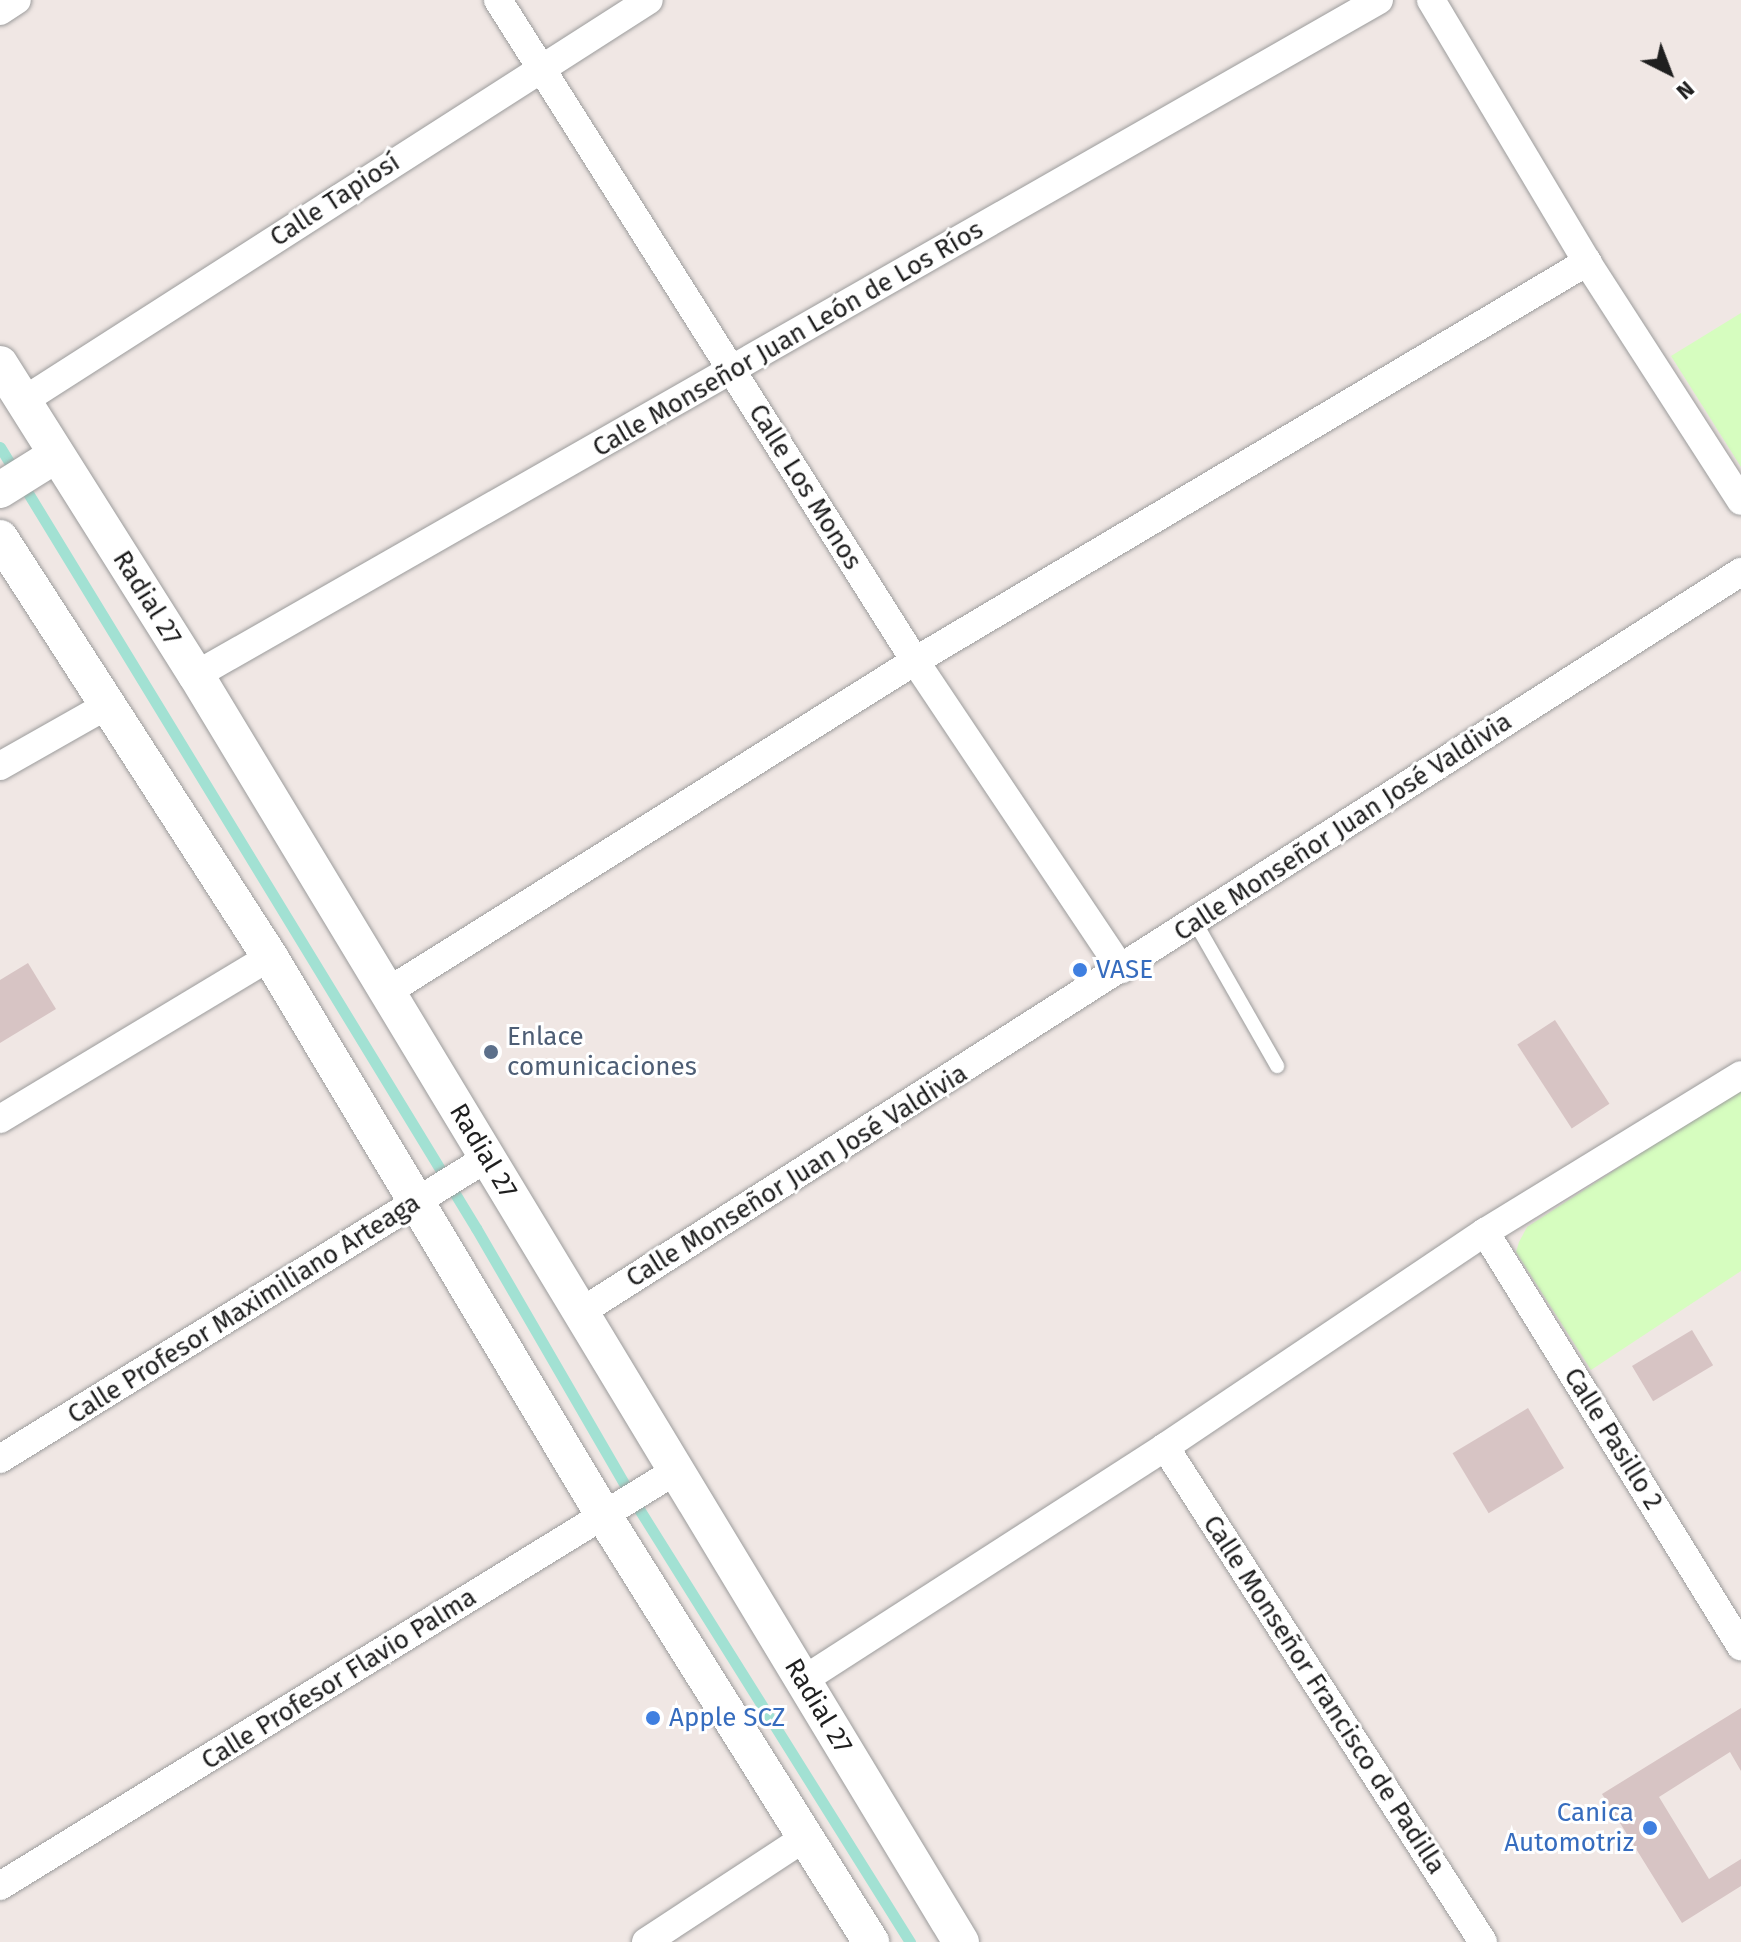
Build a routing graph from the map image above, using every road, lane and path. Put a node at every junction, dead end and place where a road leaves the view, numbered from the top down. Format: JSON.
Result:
{"nodes":[{"id":1,"x":17,"y":0,"type":"edge"},
{"id":2,"x":498,"y":0,"type":"edge"},
{"id":3,"x":649,"y":0,"type":"edge"},
{"id":4,"x":1379,"y":0,"type":"edge"},
{"id":5,"x":1431,"y":0,"type":"edge"},
{"id":6,"x":0,"y":11,"type":"edge"},
{"id":7,"x":539,"y":69,"type":"junction"},
{"id":8,"x":1587,"y":262,"type":"junction"},
{"id":9,"x":0,"y":364,"type":"edge"},
{"id":10,"x":732,"y":371,"type":"junction"},
{"id":11,"x":23,"y":401,"type":"junction"},
{"id":12,"x":48,"y":459,"type":"junction"},
{"id":13,"x":0,"y":490,"type":"edge"},
{"id":14,"x":1741,"y":501,"type":"edge"},
{"id":15,"x":0,"y":538,"type":"edge"},
{"id":16,"x":1741,"y":572,"type":"edge"},
{"id":17,"x":915,"y":661,"type":"junction"},
{"id":18,"x":196,"y":675,"type":"junction"},
{"id":19,"x":108,"y":705,"type":"junction"},
{"id":20,"x":0,"y":766,"type":"edge"},
{"id":21,"x":1195,"y":922,"type":"junction"},
{"id":22,"x":270,"y":957,"type":"junction"},
{"id":23,"x":1121,"y":969,"type":"junction"},
{"id":24,"x":387,"y":992,"type":"junction"},
{"id":25,"x":1277,"y":1066,"type":"dead end"},
{"id":26,"x":1741,"y":1075,"type":"edge"},
{"id":27,"x":0,"y":1119,"type":"edge"},
{"id":28,"x":482,"y":1161,"type":"junction"},
{"id":29,"x":428,"y":1196,"type":"junction"},
{"id":30,"x":1485,"y":1232,"type":"junction"},
{"id":31,"x":581,"y":1312,"type":"junction"},
{"id":32,"x":1165,"y":1447,"type":"junction"},
{"id":33,"x":0,"y":1459,"type":"edge"},
{"id":34,"x":670,"y":1475,"type":"junction"},
{"id":35,"x":614,"y":1510,"type":"junction"},
{"id":36,"x":1741,"y":1646,"type":"edge"},
{"id":37,"x":802,"y":1681,"type":"junction"},
{"id":38,"x":806,"y":1837,"type":"junction"},
{"id":39,"x":0,"y":1886,"type":"edge"},
{"id":40,"x":646,"y":1942,"type":"edge"},
{"id":41,"x":871,"y":1942,"type":"edge"},
{"id":42,"x":961,"y":1942,"type":"edge"},
{"id":43,"x":1483,"y":1942,"type":"edge"}],
"edges":[{"from":1,"to":6,"type":"street"},
{"from":2,"to":7,"type":"street","name":"Calle Los Monos"},
{"from":3,"to":7,"type":"street","name":"Calle Tapiosí"},
{"from":4,"to":10,"type":"street","name":"Calle Monseñor Juan León de Los Ríos"},
{"from":5,"to":8,"type":"street"},
{"from":7,"to":10,"type":"street","name":"Calle Los Monos"},
{"from":7,"to":11,"type":"street","name":"Calle Tapiosí"},
{"from":8,"to":14,"type":"street"},
{"from":8,"to":17,"type":"street"},
{"from":9,"to":11,"type":"street","name":"Radial 27"},
{"from":10,"to":17,"type":"street","name":"Calle Los Monos"},
{"from":10,"to":18,"type":"street","name":"Calle Monseñor Juan León de Los Ríos"},
{"from":11,"to":12,"type":"street","name":"Radial 27"},
{"from":12,"to":13,"type":"street"},
{"from":12,"to":18,"type":"street","name":"Radial 27"},
{"from":15,"to":19,"type":"street"},
{"from":16,"to":21,"type":"street","name":"Calle Monseñor Juan José Valdivia"},
{"from":17,"to":23,"type":"street","name":"Calle Los Monos"},
{"from":17,"to":24,"type":"street"},
{"from":18,"to":24,"type":"street","name":"Radial 27"},
{"from":19,"to":20,"type":"street"},
{"from":19,"to":22,"type":"street"},
{"from":21,"to":23,"type":"street","name":"Calle Monseñor Juan José Valdivia"},
{"from":21,"to":25,"type":"lane"},
{"from":22,"to":27,"type":"street"},
{"from":22,"to":29,"type":"street"},
{"from":23,"to":31,"type":"street","name":"Calle Monseñor Juan José Valdivia"},
{"from":24,"to":28,"type":"street","name":"Radial 27"},
{"from":26,"to":30,"type":"street"},
{"from":28,"to":29,"type":"street","name":"Calle Profesor Maximiliano Arteaga"},
{"from":28,"to":31,"type":"street","name":"Radial 27"},
{"from":29,"to":33,"type":"street","name":"Calle Profesor Maximiliano Arteaga"},
{"from":29,"to":35,"type":"street"},
{"from":30,"to":32,"type":"street"},
{"from":30,"to":36,"type":"street","name":"Calle Pasillo 2"},
{"from":31,"to":34,"type":"street","name":"Radial 27"},
{"from":32,"to":37,"type":"street"},
{"from":32,"to":43,"type":"street","name":"Calle Monseñor Francisco de Padilla"},
{"from":34,"to":35,"type":"street","name":"Calle Profesor Flavio Palma"},
{"from":34,"to":37,"type":"street","name":"Radial 27"},
{"from":35,"to":38,"type":"street"},
{"from":35,"to":39,"type":"street","name":"Calle Profesor Flavio Palma"},
{"from":37,"to":42,"type":"street","name":"Radial 27"},
{"from":38,"to":40,"type":"street"},
{"from":38,"to":41,"type":"street"}]}
